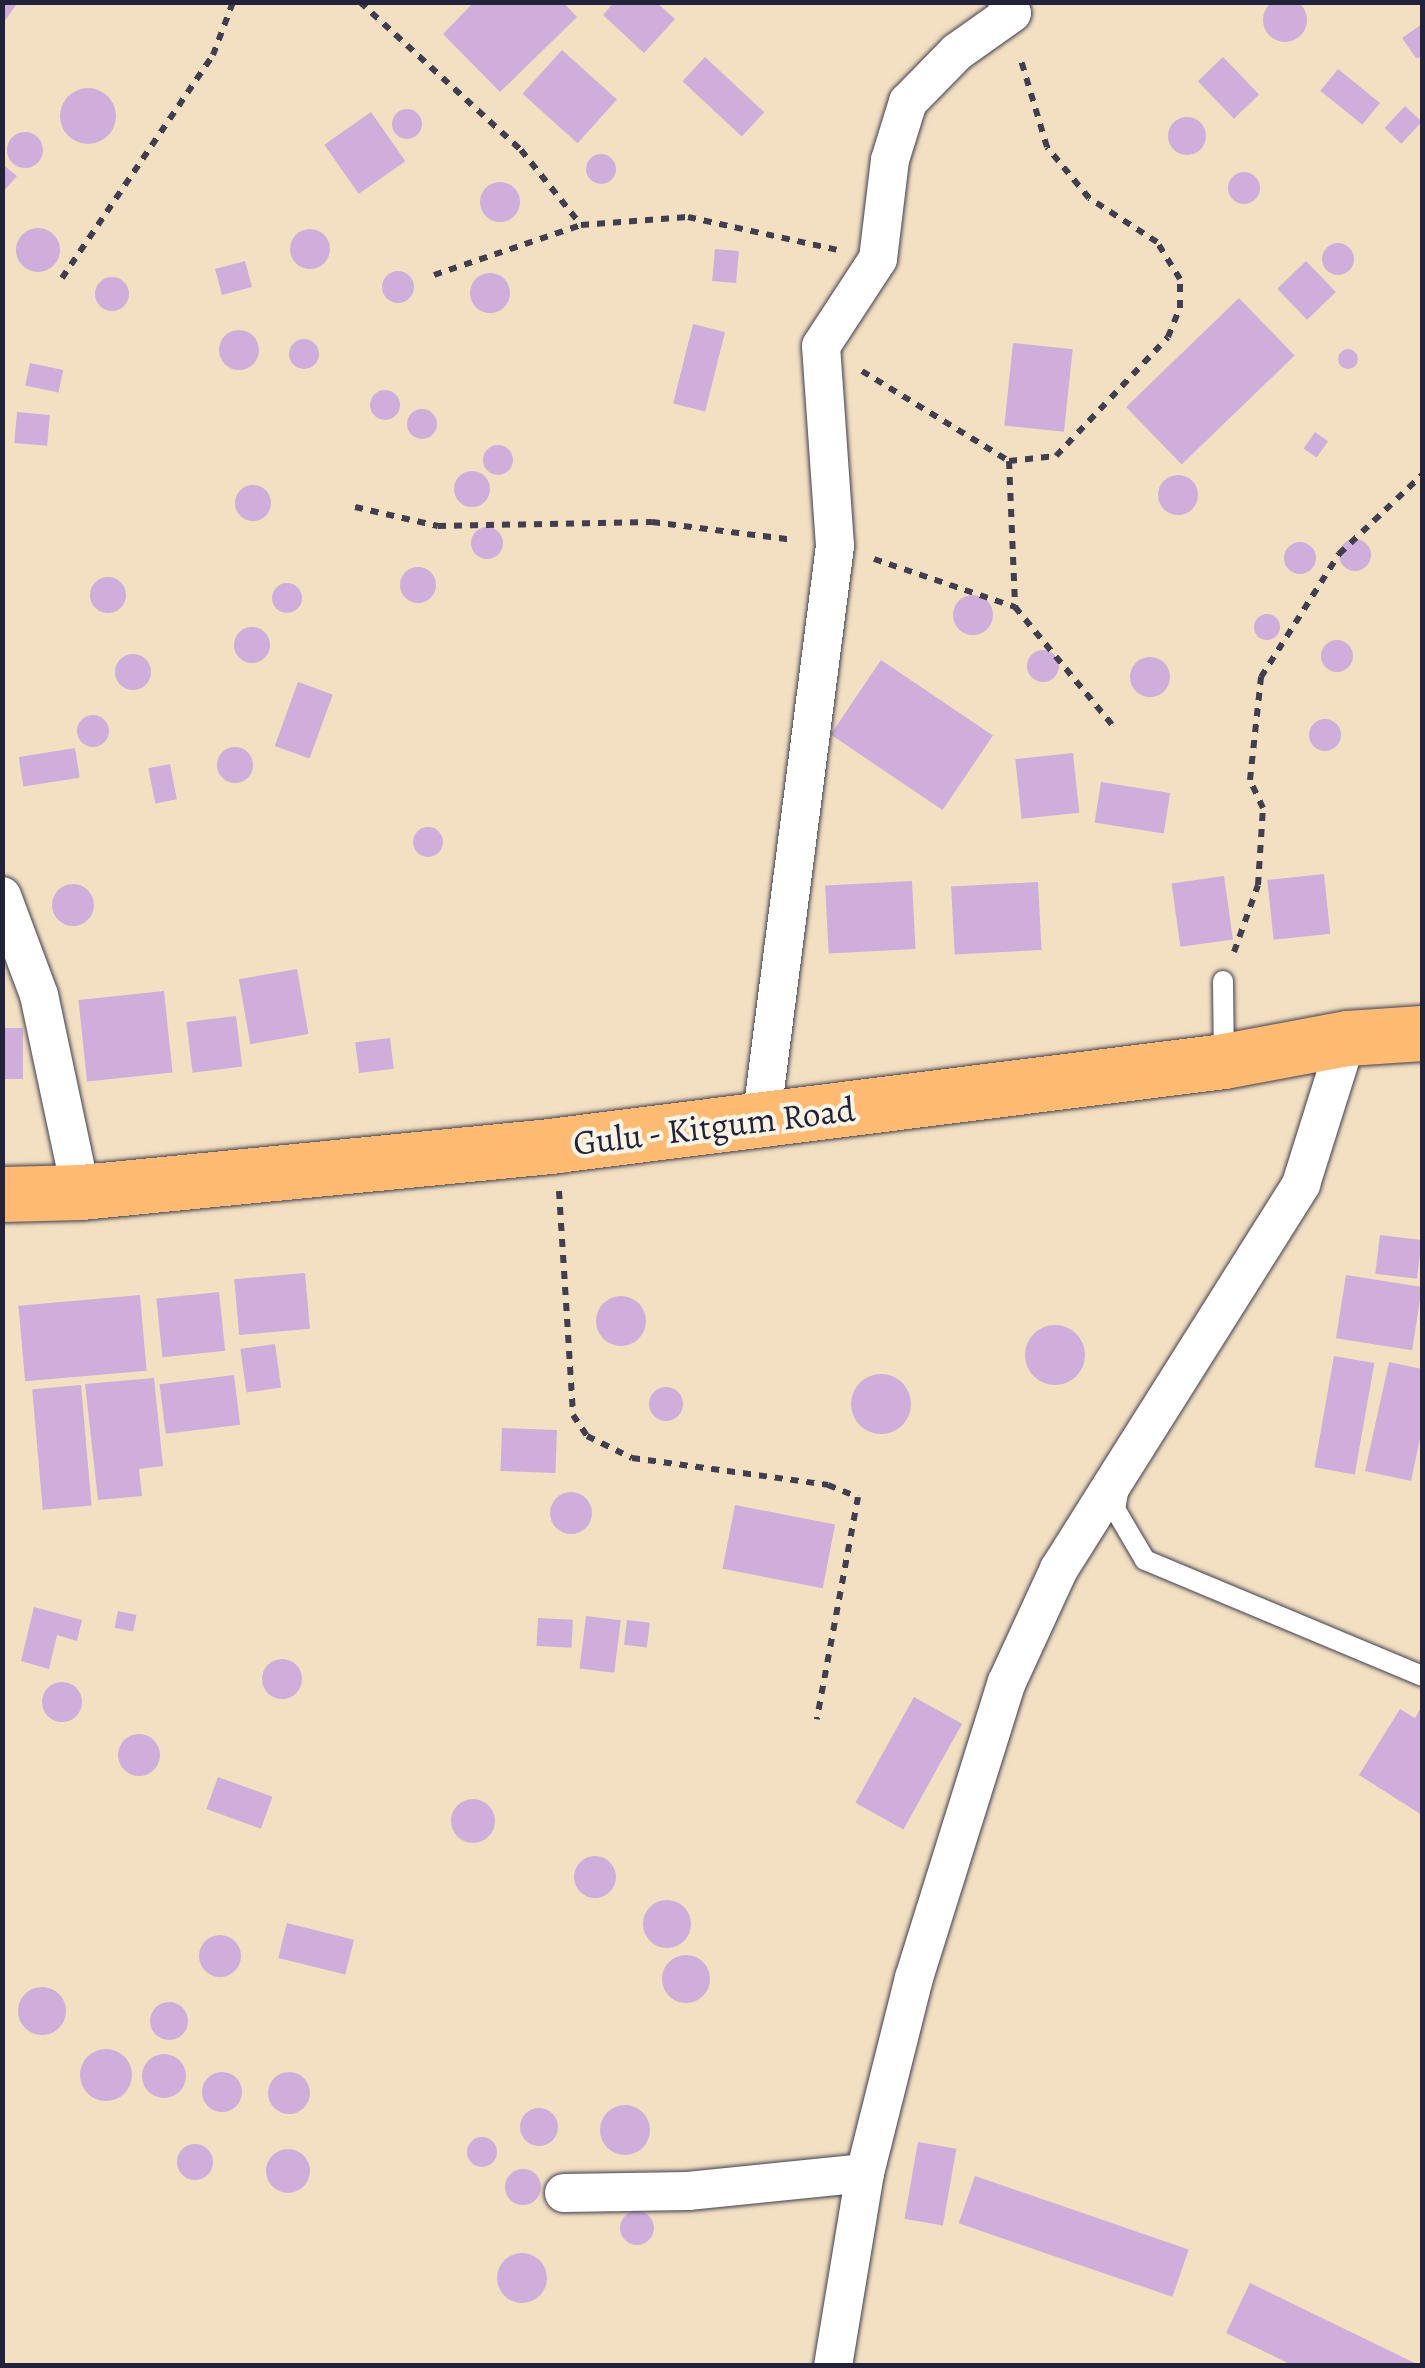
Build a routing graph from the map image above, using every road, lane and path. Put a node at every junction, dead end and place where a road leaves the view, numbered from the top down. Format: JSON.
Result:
{"nodes":[{"id":1,"x":232,"y":2,"type":"edge"},
{"id":2,"x":360,"y":2,"type":"edge"},
{"id":3,"x":1011,"y":21,"type":"edge"},
{"id":4,"x":581,"y":225,"type":"junction"},
{"id":5,"x":878,"y":258,"type":"junction"},
{"id":6,"x":434,"y":275,"type":"dead end"},
{"id":7,"x":62,"y":278,"type":"dead end"},
{"id":8,"x":821,"y":346,"type":"junction"},
{"id":9,"x":1009,"y":461,"type":"junction"},
{"id":10,"x":1422,"y":475,"type":"edge"},
{"id":11,"x":355,"y":507,"type":"dead end"},
{"id":12,"x":836,"y":546,"type":"junction"},
{"id":13,"x":1015,"y":607,"type":"junction"},
{"id":14,"x":1114,"y":727,"type":"dead end"},
{"id":15,"x":2,"y":896,"type":"edge"},
{"id":16,"x":1223,"y":981,"type":"joint"},
{"id":17,"x":1422,"y":1033,"type":"edge"},
{"id":18,"x":1347,"y":1038,"type":"junction"},
{"id":19,"x":1224,"y":1061,"type":"junction"},
{"id":20,"x":761,"y":1122,"type":"junction"},
{"id":21,"x":556,"y":1145,"type":"junction"},
{"id":22,"x":81,"y":1192,"type":"junction"},
{"id":23,"x":2,"y":1194,"type":"edge"},
{"id":24,"x":1124,"y":1462,"type":"junction"},
{"id":25,"x":1422,"y":1676,"type":"edge"},
{"id":26,"x":817,"y":1718,"type":"dead end"},
{"id":27,"x":864,"y":2173,"type":"junction"},
{"id":28,"x":564,"y":2193,"type":"dead end"},
{"id":29,"x":834,"y":2366,"type":"edge"}],
"edges":[{"from":1,"to":7,"type":"path"},
{"from":2,"to":4,"type":"path"},
{"from":3,"to":5,"type":"street"},
{"from":3,"to":9,"type":"path"},
{"from":4,"to":5,"type":"path"},
{"from":4,"to":6,"type":"path"},
{"from":5,"to":8,"type":"street"},
{"from":8,"to":9,"type":"path"},
{"from":8,"to":12,"type":"street"},
{"from":9,"to":13,"type":"path"},
{"from":10,"to":16,"type":"path"},
{"from":11,"to":12,"type":"path"},
{"from":12,"to":13,"type":"path"},
{"from":12,"to":20,"type":"street"},
{"from":13,"to":14,"type":"path"},
{"from":15,"to":22,"type":"street"},
{"from":16,"to":19,"type":"lane"},
{"from":17,"to":18,"type":"main road","name":"Gulu - Kitgum Road"},
{"from":18,"to":19,"type":"main road","name":"Gulu - Kitgum Road"},
{"from":18,"to":24,"type":"street"},
{"from":19,"to":20,"type":"main road","name":"Gulu - Kitgum Road"},
{"from":20,"to":21,"type":"main road","name":"Gulu - Kitgum Road"},
{"from":21,"to":22,"type":"main road","name":"Gulu - Kitgum Road"},
{"from":21,"to":26,"type":"path"},
{"from":22,"to":23,"type":"main road","name":"Gulu - Kitgum Road"},
{"from":24,"to":25,"type":"lane"},
{"from":24,"to":27,"type":"street"},
{"from":27,"to":28,"type":"street"},
{"from":27,"to":29,"type":"street"}]}
